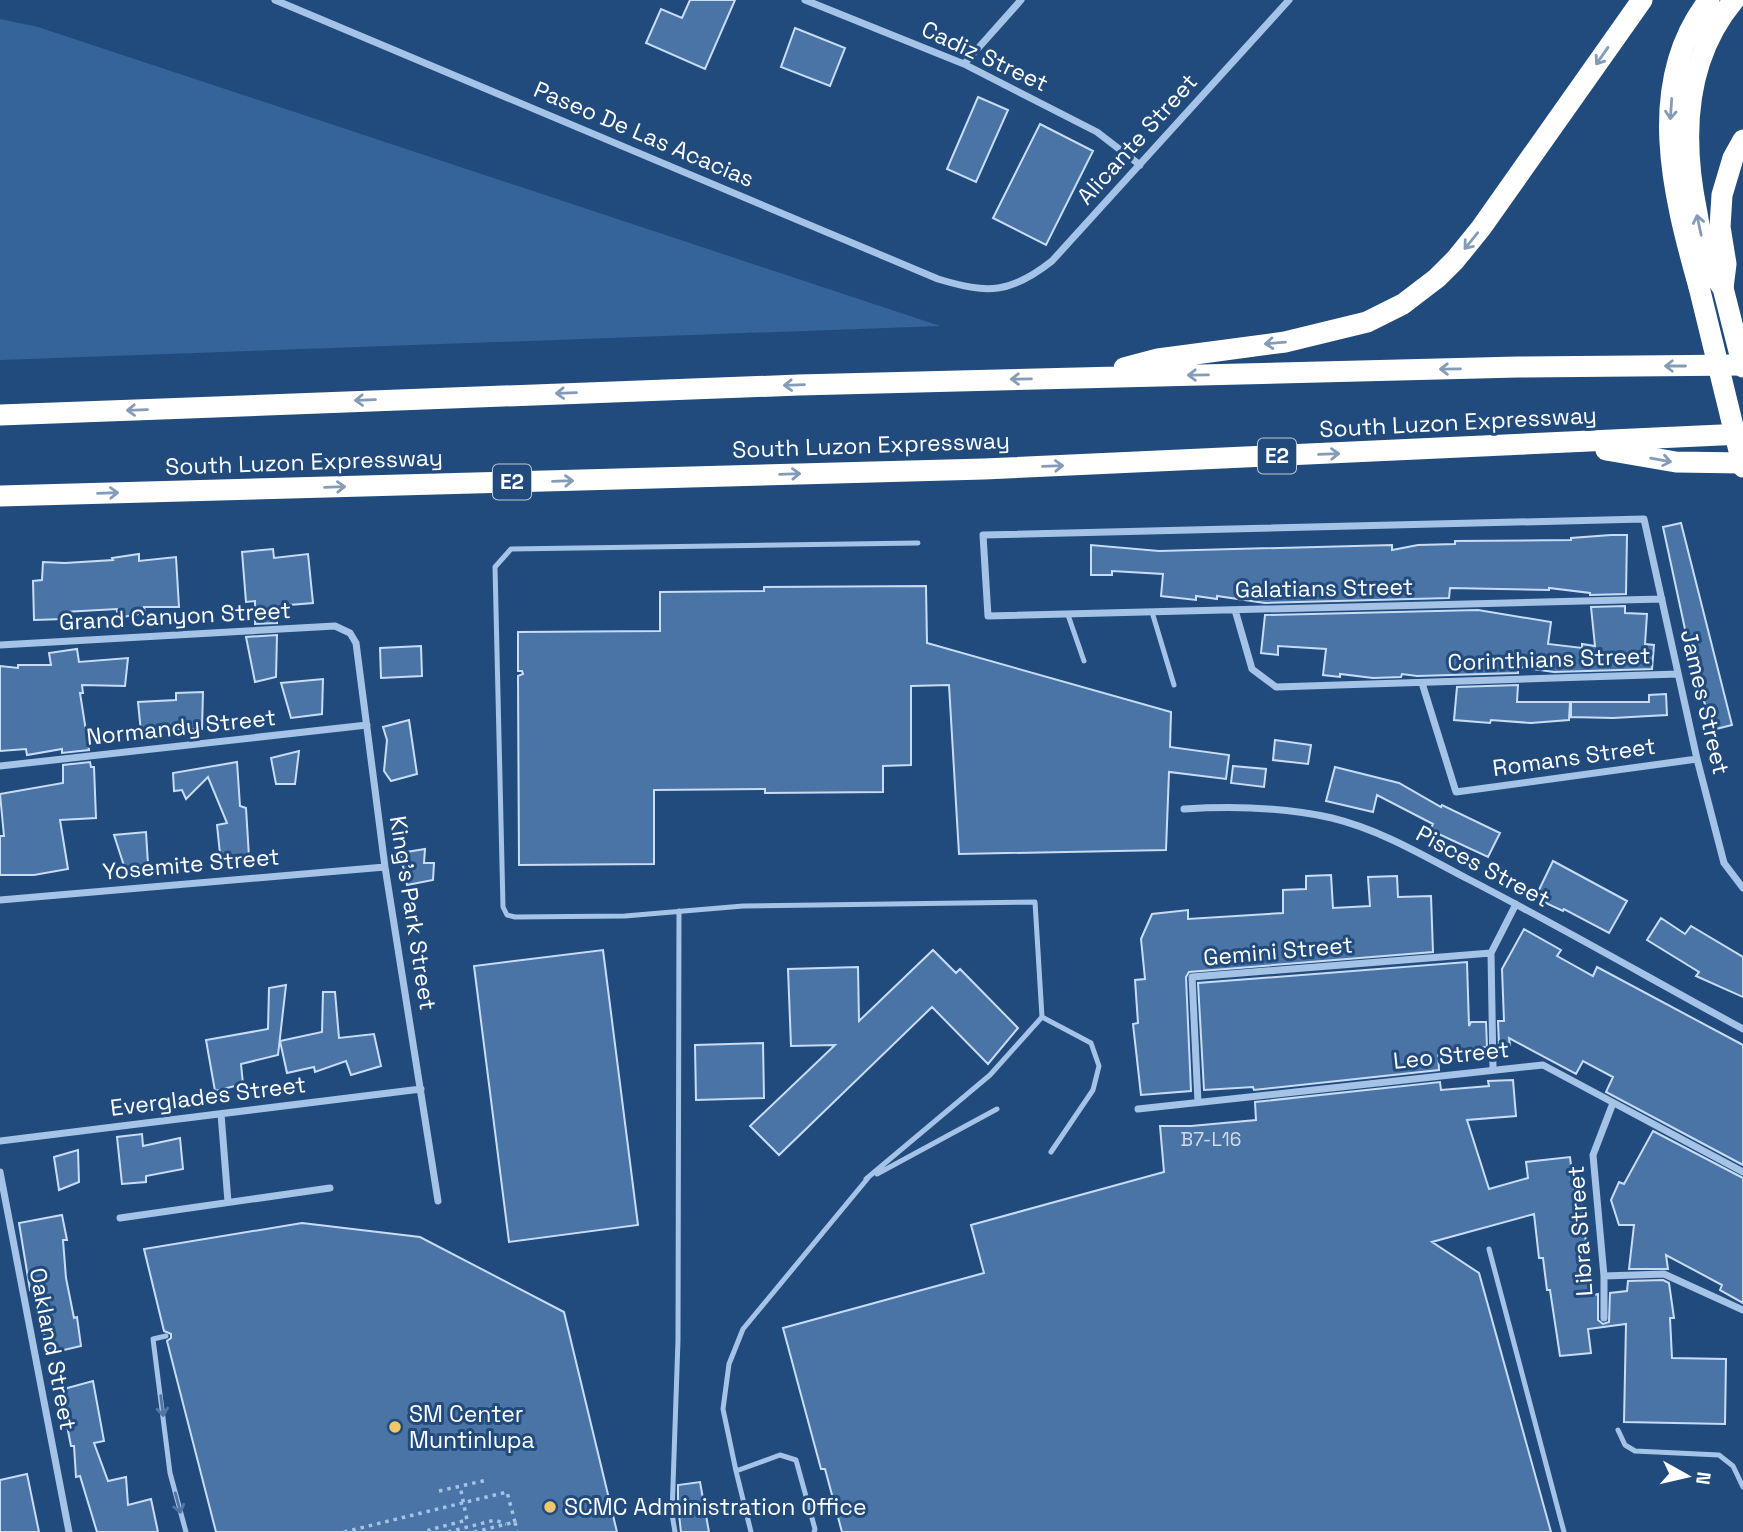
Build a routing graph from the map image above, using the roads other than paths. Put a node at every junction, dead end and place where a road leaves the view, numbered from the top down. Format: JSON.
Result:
{"nodes":[{"id":1,"x":805,"y":0,"type":"edge"},
{"id":2,"x":1021,"y":0,"type":"edge"},
{"id":3,"x":1289,"y":0,"type":"edge"},
{"id":4,"x":1642,"y":0,"type":"edge"},
{"id":5,"x":1709,"y":0,"type":"edge"},
{"id":6,"x":1734,"y":0,"type":"edge"},
{"id":7,"x":278,"y":1,"type":"edge"},
{"id":8,"x":964,"y":64,"type":"junction"},
{"id":9,"x":1743,"y":140,"type":"edge"},
{"id":10,"x":1140,"y":165,"type":"junction"},
{"id":11,"x":1001,"y":288,"type":"joint"},
{"id":12,"x":1723,"y":288,"type":"junction"},
{"id":13,"x":1743,"y":366,"type":"edge"},
{"id":14,"x":1089,"y":378,"type":"junction"},
{"id":15,"x":0,"y":415,"type":"edge"},
{"id":16,"x":1743,"y":434,"type":"edge"},
{"id":17,"x":1570,"y":443,"type":"junction"},
{"id":18,"x":1743,"y":465,"type":"edge"},
{"id":19,"x":0,"y":496,"type":"edge"},
{"id":20,"x":918,"y":543,"type":"dead end"},
{"id":21,"x":1662,"y":599,"type":"junction"},
{"id":22,"x":1235,"y":610,"type":"junction"},
{"id":23,"x":1152,"y":612,"type":"junction"},
{"id":24,"x":1068,"y":615,"type":"junction"},
{"id":25,"x":988,"y":616,"type":"joint"},
{"id":26,"x":350,"y":633,"type":"joint"},
{"id":27,"x":0,"y":645,"type":"edge"},
{"id":28,"x":1084,"y":661,"type":"dead end"},
{"id":29,"x":1678,"y":674,"type":"junction"},
{"id":30,"x":1422,"y":683,"type":"junction"},
{"id":31,"x":1174,"y":685,"type":"dead end"},
{"id":32,"x":366,"y":726,"type":"junction"},
{"id":33,"x":1697,"y":760,"type":"junction"},
{"id":34,"x":0,"y":766,"type":"edge"},
{"id":35,"x":1184,"y":809,"type":"dead end"},
{"id":36,"x":385,"y":867,"type":"junction"},
{"id":37,"x":1743,"y":888,"type":"edge"},
{"id":38,"x":0,"y":900,"type":"edge"},
{"id":39,"x":1516,"y":904,"type":"junction"},
{"id":40,"x":679,"y":911,"type":"junction"},
{"id":41,"x":1491,"y":953,"type":"junction"},
{"id":42,"x":1041,"y":1017,"type":"junction"},
{"id":43,"x":1743,"y":1029,"type":"edge"},
{"id":44,"x":1493,"y":1069,"type":"junction"},
{"id":45,"x":421,"y":1089,"type":"junction"},
{"id":46,"x":1198,"y":1102,"type":"junction"},
{"id":47,"x":1613,"y":1103,"type":"junction"},
{"id":48,"x":997,"y":1109,"type":"dead end"},
{"id":49,"x":1138,"y":1109,"type":"dead end"},
{"id":50,"x":221,"y":1114,"type":"junction"},
{"id":51,"x":0,"y":1141,"type":"edge"},
{"id":52,"x":1051,"y":1152,"type":"dead end"},
{"id":53,"x":0,"y":1172,"type":"edge"},
{"id":54,"x":1743,"y":1172,"type":"edge"},
{"id":55,"x":866,"y":1180,"type":"junction"},
{"id":56,"x":330,"y":1188,"type":"dead end"},
{"id":57,"x":438,"y":1201,"type":"dead end"},
{"id":58,"x":228,"y":1202,"type":"junction"},
{"id":59,"x":120,"y":1218,"type":"dead end"},
{"id":60,"x":1489,"y":1249,"type":"dead end"},
{"id":61,"x":1604,"y":1276,"type":"junction"},
{"id":62,"x":1743,"y":1310,"type":"edge"},
{"id":63,"x":1604,"y":1318,"type":"dead end"},
{"id":64,"x":166,"y":1336,"type":"dead end"},
{"id":65,"x":1618,"y":1430,"type":"dead end"},
{"id":66,"x":736,"y":1471,"type":"junction"},
{"id":67,"x":1743,"y":1487,"type":"edge"},
{"id":68,"x":69,"y":1532,"type":"edge"},
{"id":69,"x":186,"y":1532,"type":"edge"},
{"id":70,"x":675,"y":1532,"type":"edge"},
{"id":71,"x":751,"y":1532,"type":"edge"},
{"id":72,"x":814,"y":1532,"type":"edge"},
{"id":73,"x":1564,"y":1532,"type":"edge"}],
"edges":[{"from":1,"to":8,"type":"street","name":"Cadiz Street"},
{"from":2,"to":8,"type":"street"},
{"from":3,"to":10,"type":"street","name":"Alicante Street"},
{"from":4,"to":14,"type":"highway","one_way":true},
{"from":5,"to":18,"type":"highway","one_way":true,"bridge":true},
{"from":12,"to":6,"type":"highway","one_way":true},
{"from":7,"to":11,"type":"street","name":"Paseo De Las Acacias"},
{"from":8,"to":10,"type":"street","name":"Cadiz Street"},
{"from":9,"to":12,"type":"highway"},
{"from":10,"to":11,"type":"street","name":"Alicante Street"},
{"from":12,"to":13,"type":"highway","bridge":true},
{"from":13,"to":14,"type":"highway","one_way":true},
{"from":14,"to":15,"type":"highway","one_way":true},
{"from":16,"to":17,"type":"highway","name":"South Luzon Expressway","number":"E2"},
{"from":17,"to":18,"type":"highway","one_way":true},
{"from":19,"to":17,"type":"highway","name":"South Luzon Expressway","number":"E2","one_way":true},
{"from":20,"to":40,"type":"lane"},
{"from":21,"to":22,"type":"street","name":"Galatians Street"},
{"from":21,"to":25,"type":"street","name":"James Street"},
{"from":21,"to":29,"type":"street","name":"James Street"},
{"from":22,"to":23,"type":"street","name":"Galatians Street"},
{"from":22,"to":30,"type":"street","name":"Corinthians Street"},
{"from":23,"to":24,"type":"street","name":"Galatians Street"},
{"from":23,"to":31,"type":"lane"},
{"from":24,"to":25,"type":"street","name":"Galatians Street"},
{"from":24,"to":28,"type":"lane"},
{"from":26,"to":27,"type":"street","name":"Grand Canyon Street"},
{"from":26,"to":32,"type":"street","name":"King's Park Street"},
{"from":29,"to":30,"type":"street","name":"Corinthians Street"},
{"from":29,"to":33,"type":"street","name":"James Street"},
{"from":30,"to":33,"type":"street","name":"Romans Street"},
{"from":32,"to":34,"type":"street","name":"Normandy Street"},
{"from":32,"to":36,"type":"street","name":"King's Park Street"},
{"from":33,"to":37,"type":"street","name":"James Street"},
{"from":35,"to":39,"type":"street","name":"Pisces Street"},
{"from":36,"to":38,"type":"street","name":"Yosemite Street"},
{"from":36,"to":45,"type":"street","name":"King's Park Street"},
{"from":39,"to":41,"type":"street"},
{"from":39,"to":43,"type":"street","name":"Pisces Street"},
{"from":40,"to":42,"type":"lane"},
{"from":40,"to":70,"type":"lane"},
{"from":41,"to":44,"type":"street"},
{"from":41,"to":46,"type":"street","name":"Gemini Street"},
{"from":42,"to":52,"type":"lane"},
{"from":42,"to":55,"type":"lane"},
{"from":44,"to":46,"type":"street","name":"Leo Street"},
{"from":44,"to":47,"type":"street","name":"Leo Street"},
{"from":45,"to":50,"type":"street","name":"Everglades Street"},
{"from":45,"to":57,"type":"street","name":"King's Park Street"},
{"from":46,"to":49,"type":"street","name":"Leo Street"},
{"from":47,"to":54,"type":"street","name":"Leo Street"},
{"from":47,"to":61,"type":"street","name":"Libra Street"},
{"from":48,"to":55,"type":"lane"},
{"from":50,"to":51,"type":"street","name":"Everglades Street"},
{"from":50,"to":58,"type":"street"},
{"from":53,"to":68,"type":"street","name":"Oakland Street"},
{"from":55,"to":66,"type":"lane"},
{"from":56,"to":58,"type":"street"},
{"from":58,"to":59,"type":"street"},
{"from":60,"to":73,"type":"lane"},
{"from":61,"to":62,"type":"street"},
{"from":61,"to":63,"type":"street","name":"Libra Street"},
{"from":64,"to":69,"type":"lane","one_way":true},
{"from":65,"to":67,"type":"lane"},
{"from":66,"to":71,"type":"lane"},
{"from":66,"to":72,"type":"lane"}]}
